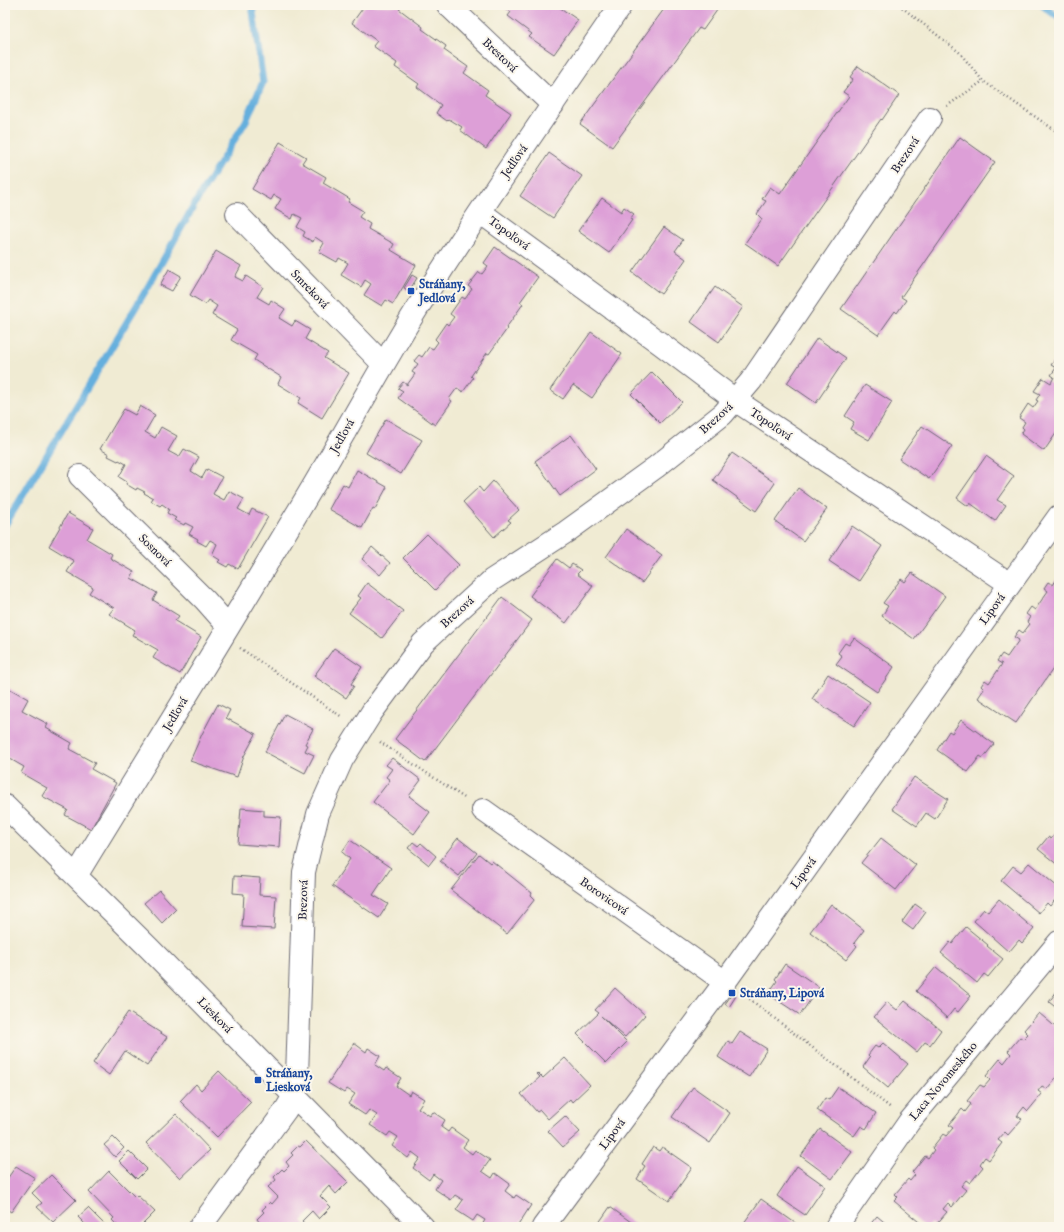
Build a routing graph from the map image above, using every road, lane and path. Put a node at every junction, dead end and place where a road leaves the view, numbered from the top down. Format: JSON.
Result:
{"nodes":[{"id":1,"x":448,"y":5,"type":"edge"},
{"id":2,"x":621,"y":5,"type":"edge"},
{"id":3,"x":899,"y":5,"type":"edge"},
{"id":4,"x":984,"y":81,"type":"junction"},
{"id":5,"x":553,"y":105,"type":"junction"},
{"id":6,"x":930,"y":118,"type":"joint"},
{"id":7,"x":1059,"y":133,"type":"edge"},
{"id":8,"x":480,"y":212,"type":"junction"},
{"id":9,"x":237,"y":214,"type":"dead end"},
{"id":10,"x":383,"y":364,"type":"junction"},
{"id":11,"x":735,"y":400,"type":"junction"},
{"id":12,"x":80,"y":476,"type":"dead end"},
{"id":13,"x":1059,"y":516,"type":"edge"},
{"id":14,"x":1010,"y":584,"type":"junction"},
{"id":15,"x":228,"y":626,"type":"junction"},
{"id":16,"x":238,"y":646,"type":"dead end"},
{"id":17,"x":361,"y":730,"type":"junction"},
{"id":18,"x":5,"y":806,"type":"edge"},
{"id":19,"x":483,"y":810,"type":"joint"},
{"id":20,"x":76,"y":876,"type":"junction"},
{"id":21,"x":1059,"y":942,"type":"edge"},
{"id":22,"x":725,"y":982,"type":"junction"},
{"id":23,"x":294,"y":1096,"type":"junction"},
{"id":24,"x":909,"y":1122,"type":"junction"},
{"id":25,"x":200,"y":1227,"type":"edge"},
{"id":26,"x":423,"y":1227,"type":"edge"},
{"id":27,"x":543,"y":1227,"type":"edge"},
{"id":28,"x":836,"y":1227,"type":"edge"}],
"edges":[{"from":1,"to":5,"type":"street","name":"Brestová"},
{"from":2,"to":5,"type":"street","name":"Jedľová"},
{"from":3,"to":4,"type":"path"},
{"from":4,"to":6,"type":"path"},
{"from":4,"to":7,"type":"path"},
{"from":5,"to":8,"type":"street","name":"Jedľová"},
{"from":6,"to":11,"type":"street","name":"Brezová"},
{"from":8,"to":10,"type":"street","name":"Jedľová"},
{"from":8,"to":11,"type":"street","name":"Topoľová"},
{"from":9,"to":10,"type":"street","name":"Smreková"},
{"from":10,"to":15,"type":"street","name":"Jedľová"},
{"from":11,"to":14,"type":"street","name":"Topoľová"},
{"from":11,"to":17,"type":"street","name":"Brezová"},
{"from":12,"to":15,"type":"street","name":"Sosnová"},
{"from":13,"to":14,"type":"street","name":"Lipová"},
{"from":14,"to":22,"type":"street","name":"Lipová"},
{"from":15,"to":20,"type":"street","name":"Jedľová"},
{"from":16,"to":17,"type":"path"},
{"from":17,"to":19,"type":"path"},
{"from":17,"to":23,"type":"street","name":"Brezová"},
{"from":18,"to":20,"type":"street","name":"Liesková"},
{"from":19,"to":22,"type":"street","name":"Borovicová"},
{"from":20,"to":23,"type":"street","name":"Liesková"},
{"from":21,"to":24,"type":"street","name":"Laca Novomeského"},
{"from":22,"to":24,"type":"path"},
{"from":22,"to":27,"type":"street","name":"Lipová"},
{"from":23,"to":25,"type":"street","name":"Brezová"},
{"from":23,"to":26,"type":"street","name":"Liesková"},
{"from":24,"to":28,"type":"street","name":"Laca Novomeského"}]}
